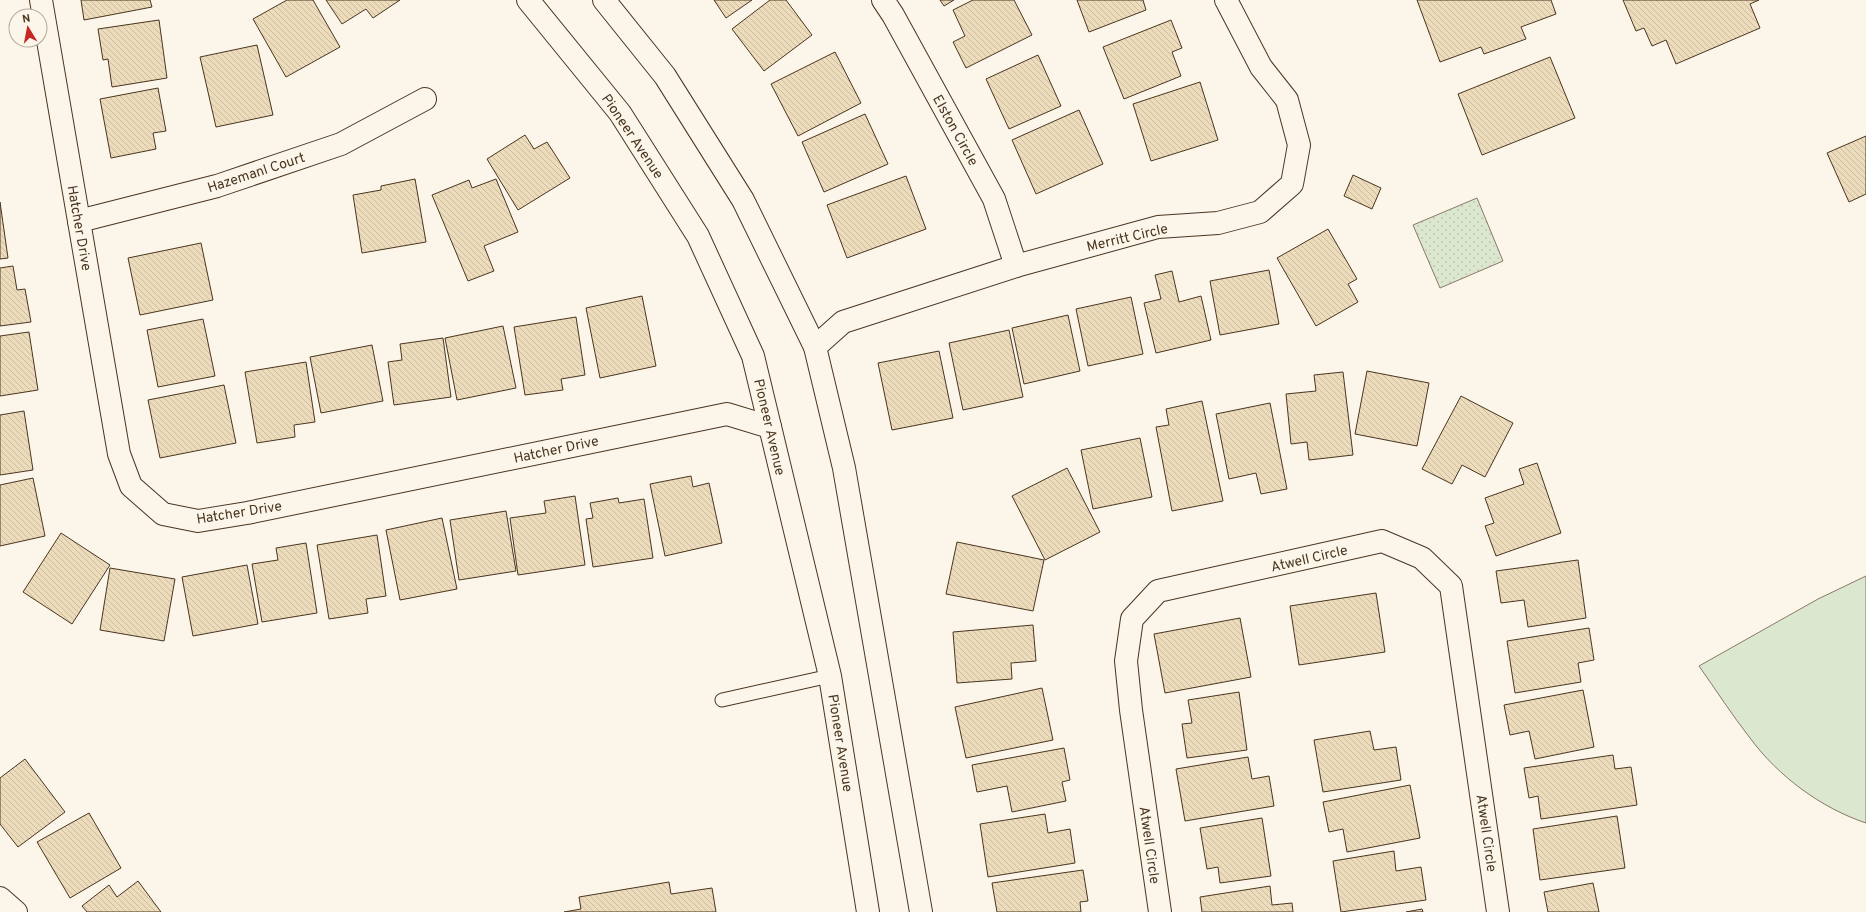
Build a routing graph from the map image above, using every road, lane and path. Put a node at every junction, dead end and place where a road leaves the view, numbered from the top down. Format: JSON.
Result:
{"nodes":[{"id":1,"x":41,"y":0,"type":"edge"},
{"id":2,"x":528,"y":0,"type":"edge"},
{"id":3,"x":604,"y":0,"type":"edge"},
{"id":4,"x":883,"y":0,"type":"edge"},
{"id":5,"x":1226,"y":0,"type":"edge"},
{"id":6,"x":425,"y":99,"type":"dead end"},
{"id":7,"x":79,"y":221,"type":"junction"},
{"id":8,"x":1016,"y":266,"type":"junction"},
{"id":9,"x":815,"y":347,"type":"junction"},
{"id":10,"x":770,"y":427,"type":"junction"},
{"id":11,"x":830,"y":676,"type":"junction"},
{"id":12,"x":722,"y":700,"type":"dead end"},
{"id":13,"x":0,"y":898,"type":"edge"},
{"id":14,"x":16,"y":912,"type":"edge"},
{"id":15,"x":868,"y":912,"type":"edge"},
{"id":16,"x":921,"y":912,"type":"edge"},
{"id":17,"x":1160,"y":912,"type":"edge"},
{"id":18,"x":1498,"y":912,"type":"edge"}],
"edges":[{"from":1,"to":7,"type":"street","name":"Hatcher Drive"},
{"from":2,"to":10,"type":"street","name":"Pioneer Avenue"},
{"from":3,"to":9,"type":"street"},
{"from":4,"to":8,"type":"street","name":"Elston Circle"},
{"from":5,"to":8,"type":"street","name":"Merritt Circle"},
{"from":6,"to":7,"type":"street","name":"Hazemanl Court"},
{"from":7,"to":10,"type":"street","name":"Hatcher Drive"},
{"from":8,"to":9,"type":"street","name":"Merritt Circle"},
{"from":9,"to":16,"type":"street"},
{"from":10,"to":11,"type":"street","name":"Pioneer Avenue"},
{"from":11,"to":12,"type":"lane"},
{"from":11,"to":15,"type":"street","name":"Pioneer Avenue"},
{"from":13,"to":14,"type":"street"},
{"from":17,"to":18,"type":"street","name":"Atwell Circle"}]}
